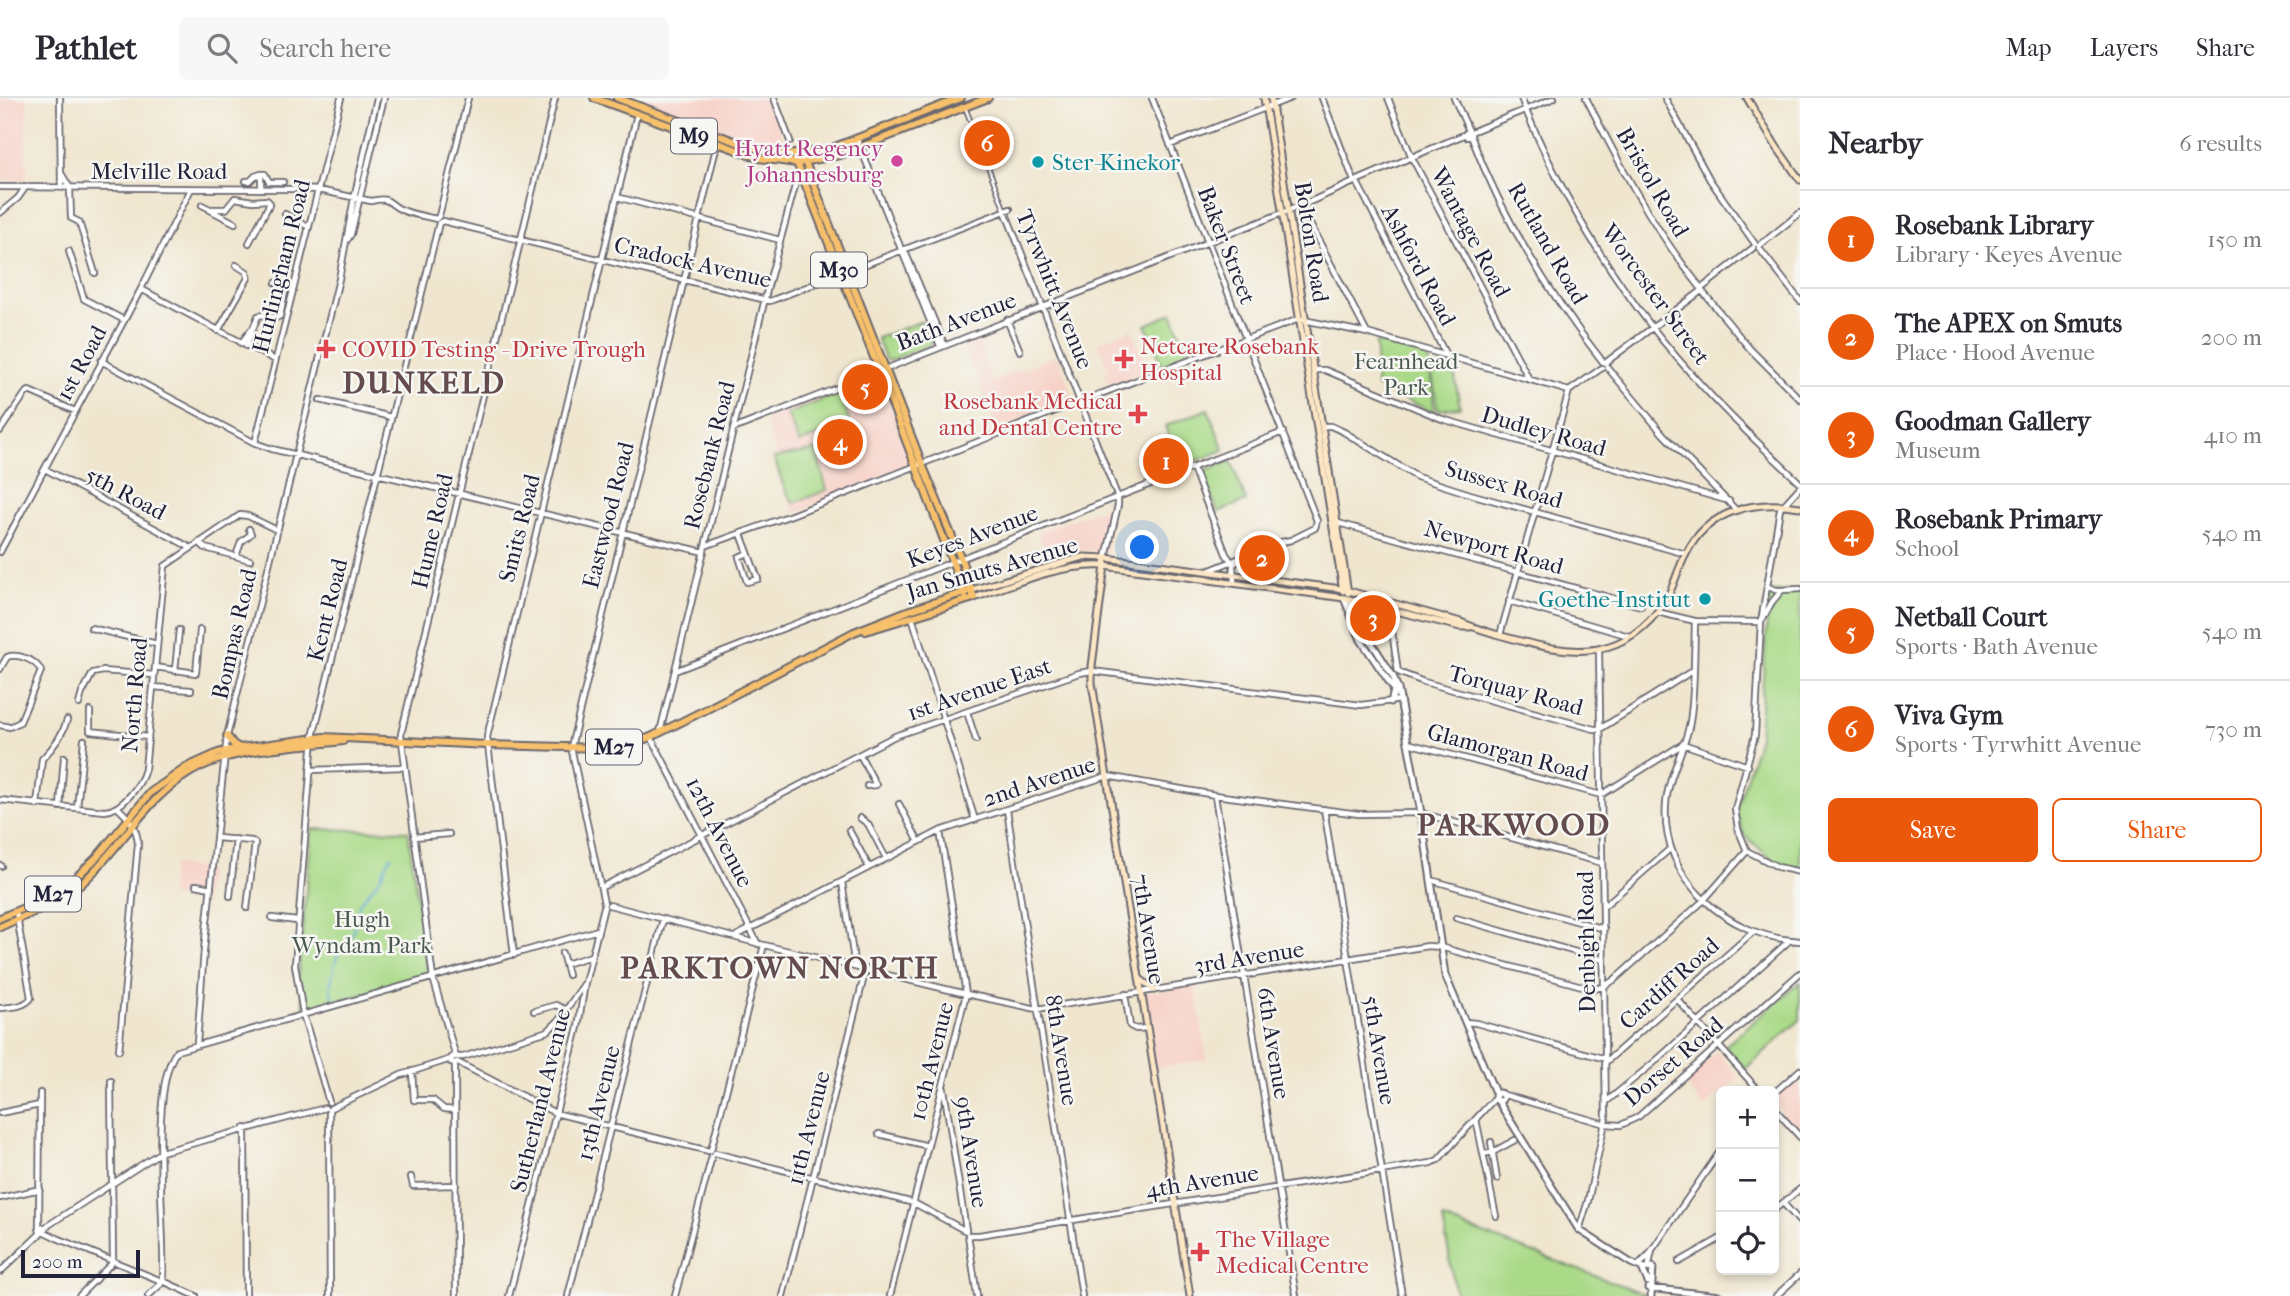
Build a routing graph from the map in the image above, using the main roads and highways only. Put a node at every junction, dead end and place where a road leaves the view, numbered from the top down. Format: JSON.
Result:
{"nodes":[{"id":1,"x":594,"y":98,"type":"edge"},
{"id":2,"x":617,"y":98,"type":"edge"},
{"id":3,"x":962,"y":98,"type":"edge"},
{"id":4,"x":988,"y":98,"type":"edge"},
{"id":5,"x":1264,"y":98,"type":"edge"},
{"id":6,"x":1748,"y":98,"type":"edge"},
{"id":7,"x":1270,"y":103,"type":"edge"},
{"id":8,"x":641,"y":106,"type":"junction"},
{"id":9,"x":637,"y":114,"type":"junction"},
{"id":10,"x":720,"y":135,"type":"junction"},
{"id":11,"x":717,"y":144,"type":"junction"},
{"id":12,"x":799,"y":154,"type":"junction"},
{"id":13,"x":800,"y":163,"type":"junction"},
{"id":14,"x":1800,"y":180,"type":"edge"},
{"id":15,"x":919,"y":465,"type":"junction"},
{"id":16,"x":1800,"y":507,"type":"edge"},
{"id":17,"x":1106,"y":558,"type":"junction"},
{"id":18,"x":1104,"y":566,"type":"junction"},
{"id":19,"x":1339,"y":576,"type":"junction"},
{"id":20,"x":1324,"y":587,"type":"junction"},
{"id":21,"x":1345,"y":589,"type":"junction"},
{"id":22,"x":973,"y":594,"type":"junction"},
{"id":23,"x":965,"y":597,"type":"junction"},
{"id":24,"x":1347,"y":599,"type":"junction"},
{"id":25,"x":1368,"y":603,"type":"junction"},
{"id":26,"x":1355,"y":613,"type":"road end"},
{"id":27,"x":1473,"y":627,"type":"junction"},
{"id":28,"x":227,"y":736,"type":"road end"},
{"id":29,"x":313,"y":740,"type":"junction"},
{"id":30,"x":240,"y":748,"type":"junction"},
{"id":31,"x":224,"y":755,"type":"junction"},
{"id":32,"x":131,"y":821,"type":"junction"},
{"id":33,"x":17,"y":915,"type":"junction"},
{"id":34,"x":0,"y":918,"type":"edge"},
{"id":35,"x":0,"y":927,"type":"edge"},
{"id":36,"x":1139,"y":978,"type":"junction"},
{"id":37,"x":1154,"y":990,"type":"road end"},
{"id":38,"x":1190,"y":1296,"type":"edge"}],
"edges":[{"from":1,"to":9,"type":"main road","number":"M9"},
{"from":2,"to":8,"type":"main road","number":"M9"},
{"from":3,"to":12,"type":"main road","number":"M9"},
{"from":4,"to":13,"type":"main road","number":"M9"},
{"from":5,"to":7,"type":"main road","name":"Bolton Road"},
{"from":6,"to":14,"type":"main road"},
{"from":7,"to":19,"type":"main road","name":"Bolton Road"},
{"from":7,"to":21,"type":"main road","name":"Bolton Road"},
{"from":8,"to":9,"type":"main road"},
{"from":8,"to":10,"type":"main road","number":"M9"},
{"from":9,"to":11,"type":"main road","number":"M9"},
{"from":10,"to":11,"type":"main road"},
{"from":10,"to":12,"type":"main road","number":"M9"},
{"from":11,"to":13,"type":"main road","number":"M9"},
{"from":12,"to":13,"type":"main road","number":"M30"},
{"from":13,"to":15,"type":"main road","number":"M30"},
{"from":15,"to":22,"type":"main road","number":"M30"},
{"from":15,"to":23,"type":"main road","number":"M30"},
{"from":16,"to":27,"type":"main road","name":"Jan Smuts Avenue","number":"M27"},
{"from":17,"to":18,"type":"main road"},
{"from":17,"to":20,"type":"main road","name":"Jan Smuts Avenue","number":"M27"},
{"from":17,"to":22,"type":"main road","name":"Jan Smuts Avenue","number":"M27"},
{"from":18,"to":22,"type":"main road","name":"Jan Smuts Avenue","number":"M27"},
{"from":18,"to":24,"type":"main road","name":"Jan Smuts Avenue","number":"M27"},
{"from":18,"to":36,"type":"main road","name":"7th Avenue"},
{"from":19,"to":20,"type":"main road"},
{"from":19,"to":21,"type":"main road","name":"Bolton Road"},
{"from":20,"to":21,"type":"main road","name":"Jan Smuts Avenue","number":"M27"},
{"from":21,"to":24,"type":"main road","name":"Bolton Road"},
{"from":21,"to":27,"type":"main road","name":"Jan Smuts Avenue","number":"M27"},
{"from":22,"to":23,"type":"main road","name":"Jan Smuts Avenue","number":"M27"},
{"from":23,"to":29,"type":"main road","name":"Jan Smuts Avenue","number":"M27"},
{"from":24,"to":25,"type":"main road","name":"Jan Smuts Avenue","number":"M27"},
{"from":25,"to":26,"type":"main road"},
{"from":25,"to":27,"type":"main road","name":"Jan Smuts Avenue","number":"M27"},
{"from":28,"to":30,"type":"main road"},
{"from":29,"to":30,"type":"main road","name":"Jan Smuts Avenue","number":"M27"},
{"from":29,"to":31,"type":"main road","name":"Jan Smuts Avenue","number":"M27"},
{"from":30,"to":31,"type":"main road","name":"Jan Smuts Avenue","number":"M27"},
{"from":31,"to":32,"type":"main road","name":"Jan Smuts Avenue","number":"M27"},
{"from":32,"to":33,"type":"main road","name":"Jan Smuts Avenue","number":"M27"},
{"from":32,"to":33,"type":"main road","name":"Jan Smuts Avenue","number":"M27"},
{"from":33,"to":34,"type":"main road","name":"Jan Smuts Avenue","number":"M27"},
{"from":33,"to":35,"type":"main road","name":"Jan Smuts Avenue","number":"M27"},
{"from":36,"to":37,"type":"main road"},
{"from":36,"to":38,"type":"main road","name":"7th Avenue"}]}
